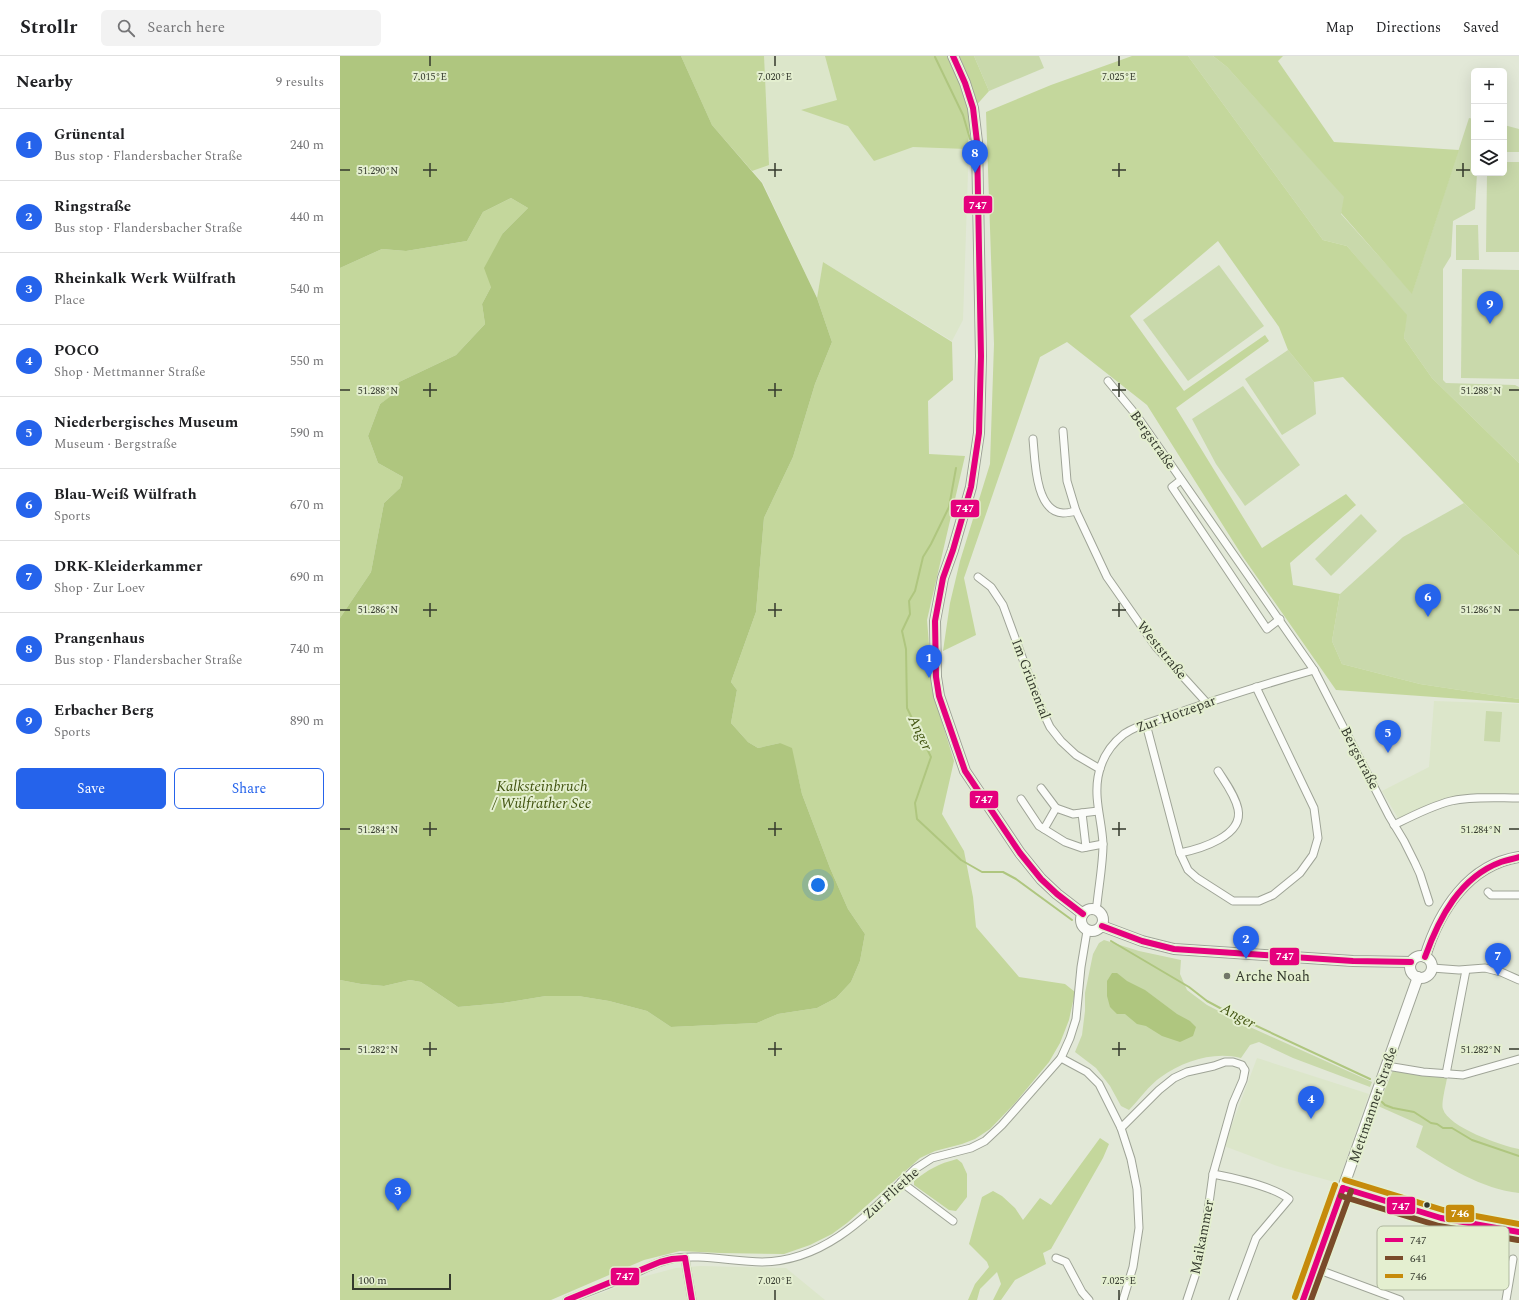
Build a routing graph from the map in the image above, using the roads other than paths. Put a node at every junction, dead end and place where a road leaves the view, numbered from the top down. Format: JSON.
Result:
{"nodes":[{"id":1,"x":953,"y":56,"type":"edge"},
{"id":2,"x":1108,"y":381,"type":"dead end"},
{"id":3,"x":1062,"y":431,"type":"dead end"},
{"id":4,"x":1033,"y":439,"type":"dead end"},
{"id":5,"x":1181,"y":480,"type":"junction"},
{"id":6,"x":1076,"y":511,"type":"junction"},
{"id":7,"x":978,"y":577,"type":"dead end"},
{"id":8,"x":1280,"y":619,"type":"junction"},
{"id":9,"x":1314,"y":670,"type":"junction"},
{"id":10,"x":1256,"y":687,"type":"junction"},
{"id":11,"x":1206,"y":702,"type":"junction"},
{"id":12,"x":1146,"y":724,"type":"junction"},
{"id":13,"x":1100,"y":769,"type":"junction"},
{"id":14,"x":1218,"y":771,"type":"dead end"},
{"id":15,"x":1041,"y":788,"type":"dead end"},
{"id":16,"x":1519,"y":798,"type":"edge"},
{"id":17,"x":1021,"y":799,"type":"dead end"},
{"id":18,"x":1056,"y":808,"type":"junction"},
{"id":19,"x":1098,"y":811,"type":"junction"},
{"id":20,"x":1082,"y":813,"type":"junction"},
{"id":21,"x":1394,"y":825,"type":"junction"},
{"id":22,"x":1044,"y":828,"type":"junction"},
{"id":23,"x":1103,"y":844,"type":"junction"},
{"id":24,"x":1086,"y":847,"type":"junction"},
{"id":25,"x":1180,"y":853,"type":"junction"},
{"id":26,"x":1519,"y":857,"type":"edge"},
{"id":27,"x":1488,"y":892,"type":"dead end"},
{"id":28,"x":1519,"y":895,"type":"edge"},
{"id":29,"x":1429,"y":902,"type":"dead end"},
{"id":30,"x":1096,"y":910,"type":"junction"},
{"id":31,"x":1083,"y":914,"type":"junction"},
{"id":32,"x":1102,"y":926,"type":"junction"},
{"id":33,"x":1087,"y":931,"type":"junction"},
{"id":34,"x":1425,"y":956,"type":"junction"},
{"id":35,"x":1411,"y":962,"type":"junction"},
{"id":36,"x":1432,"y":968,"type":"junction"},
{"id":37,"x":1466,"y":970,"type":"junction"},
{"id":38,"x":1418,"y":977,"type":"junction"},
{"id":39,"x":1519,"y":980,"type":"edge"},
{"id":40,"x":1061,"y":1058,"type":"junction"},
{"id":41,"x":1519,"y":1059,"type":"edge"},
{"id":42,"x":1387,"y":1066,"type":"junction"},
{"id":43,"x":1446,"y":1074,"type":"junction"},
{"id":44,"x":1121,"y":1128,"type":"junction"},
{"id":45,"x":1213,"y":1174,"type":"junction"},
{"id":46,"x":901,"y":1182,"type":"junction"},
{"id":47,"x":1344,"y":1188,"type":"junction"},
{"id":48,"x":954,"y":1221,"type":"dead end"},
{"id":49,"x":1486,"y":1226,"type":"edge"},
{"id":50,"x":1509,"y":1230,"type":"edge"},
{"id":51,"x":1519,"y":1232,"type":"edge"},
{"id":52,"x":685,"y":1258,"type":"junction"},
{"id":53,"x":1056,"y":1258,"type":"dead end"},
{"id":54,"x":1513,"y":1259,"type":"dead end"},
{"id":55,"x":1314,"y":1268,"type":"junction"},
{"id":56,"x":1509,"y":1282,"type":"edge"},
{"id":57,"x":1508,"y":1290,"type":"edge"},
{"id":58,"x":567,"y":1300,"type":"edge"},
{"id":59,"x":692,"y":1300,"type":"edge"},
{"id":60,"x":1089,"y":1300,"type":"edge"},
{"id":61,"x":1122,"y":1300,"type":"edge"},
{"id":62,"x":1187,"y":1300,"type":"edge"},
{"id":63,"x":1233,"y":1300,"type":"edge"},
{"id":64,"x":1303,"y":1300,"type":"edge"},
{"id":65,"x":1400,"y":1300,"type":"edge"},
{"id":66,"x":1506,"y":1300,"type":"edge"}],
"edges":[{"from":1,"to":31,"type":"street"},
{"from":2,"to":5,"type":"street","name":"Bergstraße"},
{"from":3,"to":6,"type":"street","name":"Weststraße"},
{"from":4,"to":6,"type":"street"},
{"from":5,"to":8,"type":"street","name":"Bergstraße"},
{"from":5,"to":8,"type":"street","name":"Bergstraße"},
{"from":6,"to":11,"type":"street","name":"Weststraße"},
{"from":7,"to":13,"type":"street","name":"Im Grünental"},
{"from":8,"to":9,"type":"street","name":"Bergstraße"},
{"from":9,"to":10,"type":"street","name":"Zur Hotzepar"},
{"from":9,"to":21,"type":"street","name":"Bergstraße"},
{"from":10,"to":11,"type":"street","name":"Zur Hotzepar"},
{"from":10,"to":25,"type":"street"},
{"from":11,"to":12,"type":"street","name":"Zur Hotzepar"},
{"from":12,"to":13,"type":"street","name":"Zur Hotzepar"},
{"from":12,"to":25,"type":"street"},
{"from":13,"to":19,"type":"street","name":"Zur Hotzepar"},
{"from":14,"to":25,"type":"street"},
{"from":15,"to":18,"type":"street"},
{"from":16,"to":21,"type":"street"},
{"from":17,"to":22,"type":"street"},
{"from":18,"to":20,"type":"street"},
{"from":18,"to":22,"type":"street"},
{"from":19,"to":20,"type":"street"},
{"from":19,"to":23,"type":"street","name":"Zur Hotzepar"},
{"from":20,"to":24,"type":"street"},
{"from":21,"to":29,"type":"street","name":"Bergstraße"},
{"from":22,"to":24,"type":"street"},
{"from":23,"to":24,"type":"street"},
{"from":23,"to":30,"type":"street","name":"Zur Hotzepar"},
{"from":26,"to":34,"type":"street"},
{"from":27,"to":28,"type":"street"},
{"from":30,"to":31,"type":"street"},
{"from":30,"to":32,"type":"street"},
{"from":31,"to":33,"type":"street"},
{"from":32,"to":33,"type":"street"},
{"from":32,"to":35,"type":"street"},
{"from":33,"to":40,"type":"street","name":"Zur Fliethe"},
{"from":34,"to":35,"type":"street"},
{"from":34,"to":36,"type":"street"},
{"from":35,"to":38,"type":"street"},
{"from":36,"to":37,"type":"street"},
{"from":36,"to":38,"type":"street"},
{"from":37,"to":39,"type":"street"},
{"from":37,"to":43,"type":"street"},
{"from":38,"to":42,"type":"street","name":"Mettmanner Straße"},
{"from":40,"to":44,"type":"street"},
{"from":40,"to":46,"type":"street","name":"Zur Fliethe"},
{"from":41,"to":43,"type":"street"},
{"from":42,"to":43,"type":"street"},
{"from":42,"to":47,"type":"street","name":"Mettmanner Straße"},
{"from":44,"to":45,"type":"street","name":"Maikammer"},
{"from":44,"to":61,"type":"street"},
{"from":45,"to":62,"type":"street","name":"Maikammer"},
{"from":45,"to":63,"type":"street"},
{"from":46,"to":48,"type":"street"},
{"from":46,"to":52,"type":"street","name":"Zur Fliethe"},
{"from":47,"to":49,"type":"street"},
{"from":47,"to":55,"type":"street","name":"Mettmanner Straße"},
{"from":50,"to":51,"type":"street"},
{"from":52,"to":58,"type":"street","name":"Zur Fliethe"},
{"from":52,"to":59,"type":"street"},
{"from":53,"to":60,"type":"street"},
{"from":54,"to":56,"type":"street"},
{"from":55,"to":64,"type":"street","name":"Mettmanner Straße"},
{"from":55,"to":65,"type":"street"},
{"from":57,"to":66,"type":"street"}]}
